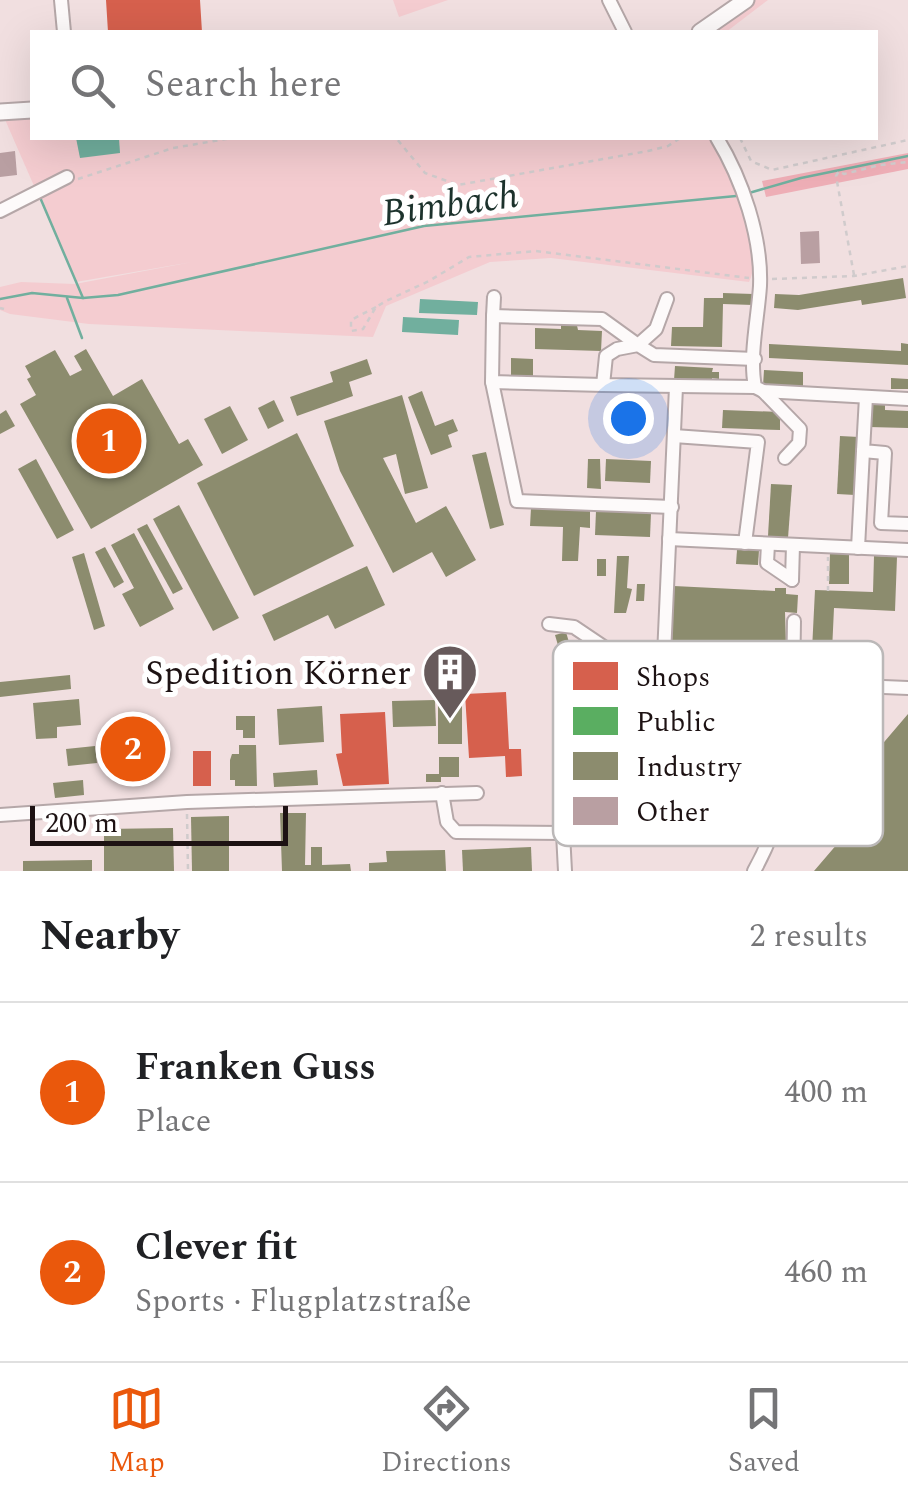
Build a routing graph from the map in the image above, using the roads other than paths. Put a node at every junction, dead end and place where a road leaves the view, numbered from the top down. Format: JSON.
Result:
{"nodes":[{"id":1,"x":61,"y":0,"type":"edge"},
{"id":2,"x":609,"y":0,"type":"edge"},
{"id":3,"x":746,"y":0,"type":"edge"},
{"id":4,"x":64,"y":30,"type":"edge"},
{"id":5,"x":624,"y":30,"type":"edge"},
{"id":6,"x":703,"y":30,"type":"edge"},
{"id":7,"x":30,"y":110,"type":"edge"},
{"id":8,"x":0,"y":112,"type":"edge"},
{"id":9,"x":719,"y":140,"type":"edge"},
{"id":10,"x":67,"y":177,"type":"road end"},
{"id":11,"x":0,"y":211,"type":"edge"},
{"id":12,"x":494,"y":297,"type":"dead end"},
{"id":13,"x":667,"y":299,"type":"dead end"},
{"id":14,"x":494,"y":316,"type":"junction"},
{"id":15,"x":638,"y":345,"type":"junction"},
{"id":16,"x":755,"y":359,"type":"junction"},
{"id":17,"x":492,"y":382,"type":"junction"},
{"id":18,"x":603,"y":385,"type":"junction"},
{"id":19,"x":676,"y":387,"type":"junction"},
{"id":20,"x":759,"y":389,"type":"junction"},
{"id":21,"x":866,"y":397,"type":"junction"},
{"id":22,"x":908,"y":398,"type":"edge"},
{"id":23,"x":674,"y":436,"type":"junction"},
{"id":24,"x":862,"y":451,"type":"junction"},
{"id":25,"x":784,"y":458,"type":"dead end"},
{"id":26,"x":672,"y":507,"type":"junction"},
{"id":27,"x":908,"y":524,"type":"edge"},
{"id":28,"x":670,"y":539,"type":"junction"},
{"id":29,"x":745,"y":543,"type":"junction"},
{"id":30,"x":768,"y":544,"type":"junction"},
{"id":31,"x":793,"y":545,"type":"junction"},
{"id":32,"x":858,"y":548,"type":"junction"},
{"id":33,"x":908,"y":550,"type":"edge"},
{"id":34,"x":794,"y":621,"type":"dead end"},
{"id":35,"x":549,"y":624,"type":"dead end"},
{"id":36,"x":595,"y":641,"type":"edge"},
{"id":37,"x":664,"y":641,"type":"edge"},
{"id":38,"x":795,"y":641,"type":"edge"},
{"id":39,"x":883,"y":687,"type":"edge"},
{"id":40,"x":908,"y":688,"type":"edge"},
{"id":41,"x":442,"y":793,"type":"junction"},
{"id":42,"x":478,"y":793,"type":"dead end"},
{"id":43,"x":0,"y":816,"type":"edge"},
{"id":44,"x":553,"y":834,"type":"edge"},
{"id":45,"x":564,"y":846,"type":"edge"},
{"id":46,"x":765,"y":846,"type":"edge"},
{"id":47,"x":565,"y":871,"type":"edge"},
{"id":48,"x":754,"y":871,"type":"edge"}],
"edges":[{"from":1,"to":4,"type":"street"},
{"from":2,"to":5,"type":"street"},
{"from":3,"to":6,"type":"main road"},
{"from":7,"to":8,"type":"main road"},
{"from":9,"to":16,"type":"street"},
{"from":10,"to":11,"type":"street"},
{"from":12,"to":14,"type":"street"},
{"from":13,"to":15,"type":"street"},
{"from":14,"to":15,"type":"street"},
{"from":14,"to":17,"type":"street"},
{"from":15,"to":16,"type":"street"},
{"from":15,"to":18,"type":"street"},
{"from":16,"to":20,"type":"street"},
{"from":17,"to":18,"type":"street"},
{"from":17,"to":26,"type":"street"},
{"from":18,"to":19,"type":"street"},
{"from":19,"to":20,"type":"street"},
{"from":19,"to":23,"type":"street"},
{"from":20,"to":21,"type":"street"},
{"from":20,"to":25,"type":"street"},
{"from":21,"to":22,"type":"street"},
{"from":21,"to":24,"type":"street"},
{"from":23,"to":26,"type":"street"},
{"from":23,"to":29,"type":"street"},
{"from":24,"to":27,"type":"street"},
{"from":24,"to":32,"type":"street"},
{"from":26,"to":28,"type":"street"},
{"from":28,"to":29,"type":"street"},
{"from":28,"to":37,"type":"street"},
{"from":29,"to":30,"type":"street"},
{"from":30,"to":31,"type":"street"},
{"from":30,"to":31,"type":"street"},
{"from":31,"to":32,"type":"street"},
{"from":32,"to":33,"type":"street"},
{"from":34,"to":38,"type":"street"},
{"from":35,"to":36,"type":"street"},
{"from":39,"to":40,"type":"street"},
{"from":41,"to":42,"type":"street"},
{"from":41,"to":43,"type":"street"},
{"from":41,"to":44,"type":"street"},
{"from":45,"to":47,"type":"street"},
{"from":46,"to":48,"type":"street"}]}
